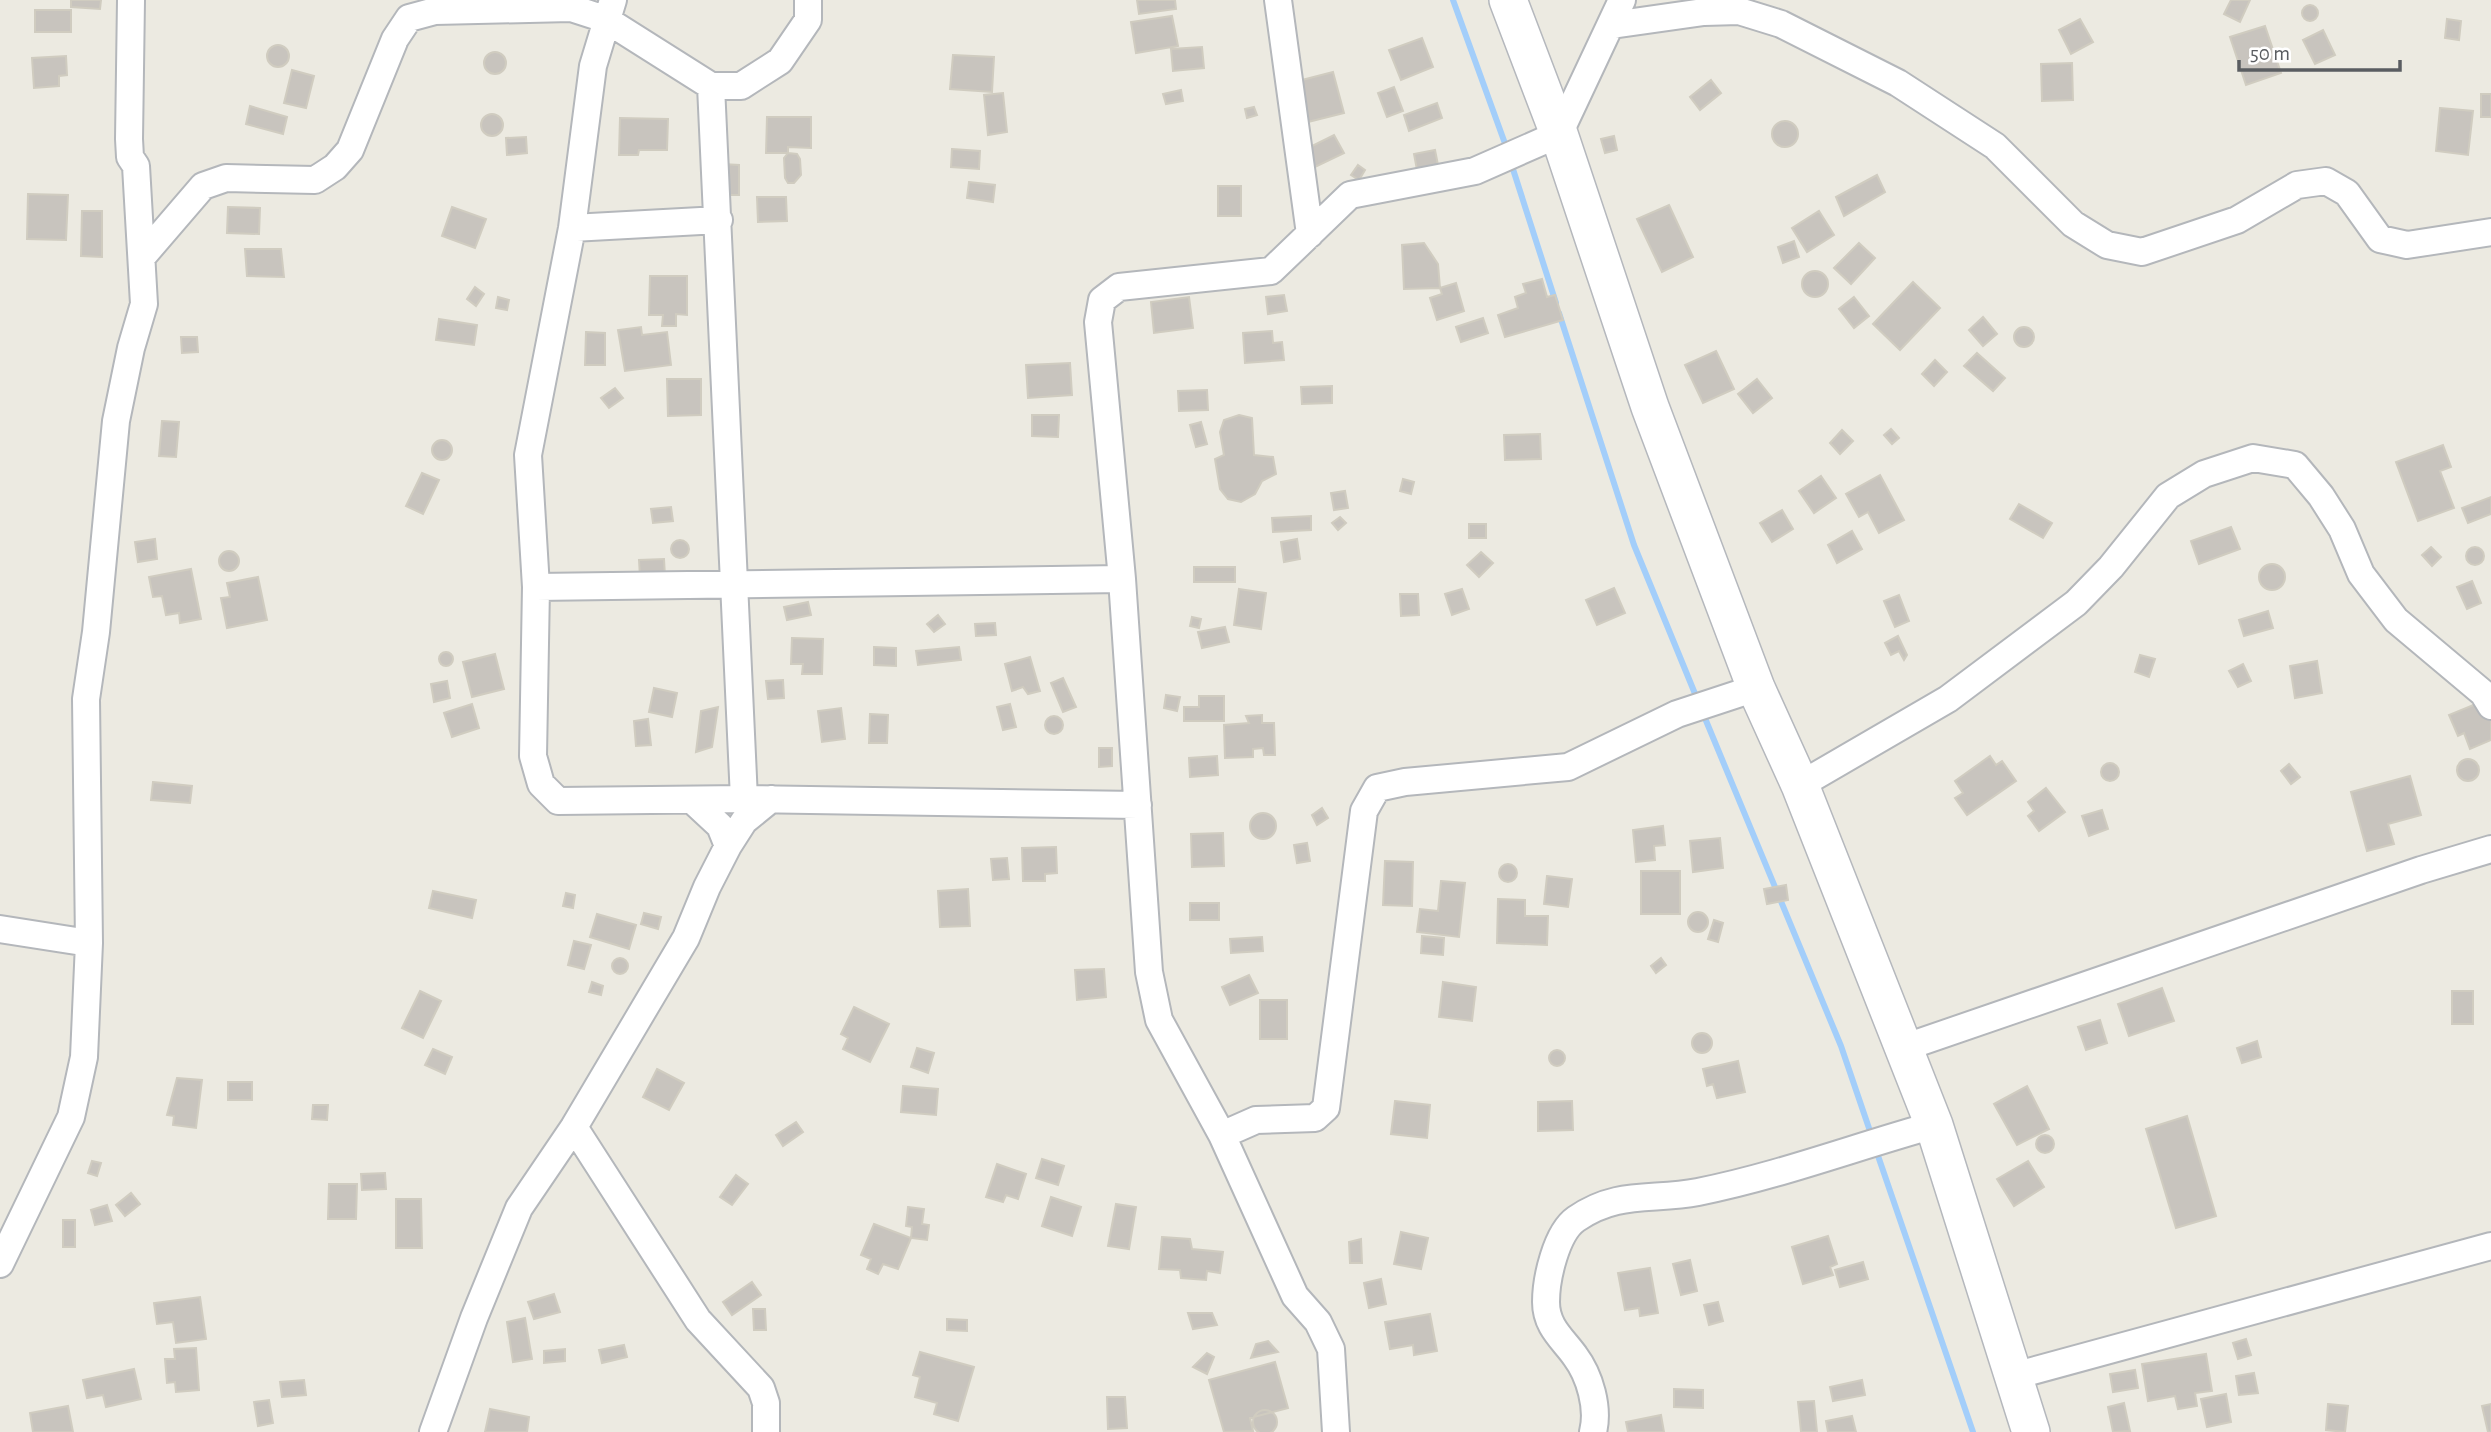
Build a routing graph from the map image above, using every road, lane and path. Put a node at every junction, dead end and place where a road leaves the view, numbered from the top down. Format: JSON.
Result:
{"nodes":[{"id":1,"x":131,"y":0,"type":"edge"},
{"id":2,"x":808,"y":0,"type":"edge"},
{"id":3,"x":1278,"y":0,"type":"edge"},
{"id":4,"x":1508,"y":0,"type":"edge"},
{"id":5,"x":1622,"y":0,"type":"edge"},
{"id":6,"x":609,"y":10,"type":"edge"},
{"id":7,"x":1612,"y":25,"type":"junction"},
{"id":8,"x":711,"y":86,"type":"junction"},
{"id":9,"x":1559,"y":134,"type":"junction"},
{"id":10,"x":719,"y":220,"type":"junction"},
{"id":11,"x":572,"y":228,"type":"junction"},
{"id":12,"x":2491,"y":232,"type":"edge"},
{"id":13,"x":1310,"y":233,"type":"junction"},
{"id":14,"x":142,"y":257,"type":"junction"},
{"id":15,"x":1122,"y":579,"type":"junction"},
{"id":16,"x":736,"y":586,"type":"junction"},
{"id":17,"x":536,"y":587,"type":"junction"},
{"id":18,"x":1756,"y":688,"type":"junction"},
{"id":19,"x":2491,"y":706,"type":"edge"},
{"id":20,"x":1800,"y":785,"type":"junction"},
{"id":21,"x":744,"y":799,"type":"junction"},
{"id":22,"x":771,"y":799,"type":"junction"},
{"id":23,"x":692,"y":800,"type":"junction"},
{"id":24,"x":1138,"y":805,"type":"junction"},
{"id":25,"x":728,"y":846,"type":"junction"},
{"id":26,"x":2491,"y":849,"type":"edge"},
{"id":27,"x":0,"y":929,"type":"edge"},
{"id":28,"x":89,"y":943,"type":"junction"},
{"id":29,"x":1903,"y":1048,"type":"junction"},
{"id":30,"x":1934,"y":1125,"type":"junction"},
{"id":31,"x":574,"y":1127,"type":"junction"},
{"id":32,"x":1222,"y":1135,"type":"junction"},
{"id":33,"x":2491,"y":1246,"type":"edge"},
{"id":34,"x":0,"y":1264,"type":"edge"},
{"id":35,"x":2014,"y":1376,"type":"junction"},
{"id":36,"x":433,"y":1432,"type":"edge"},
{"id":37,"x":766,"y":1432,"type":"edge"},
{"id":38,"x":1336,"y":1432,"type":"edge"},
{"id":39,"x":1593,"y":1432,"type":"edge"},
{"id":40,"x":2031,"y":1432,"type":"edge"}],
"edges":[{"from":1,"to":14,"type":"street"},
{"from":2,"to":8,"type":"street"},
{"from":3,"to":13,"type":"street"},
{"from":4,"to":9,"type":"street"},
{"from":5,"to":7,"type":"street"},
{"from":6,"to":8,"type":"street"},
{"from":6,"to":11,"type":"street"},
{"from":6,"to":14,"type":"street"},
{"from":7,"to":9,"type":"street"},
{"from":7,"to":12,"type":"street"},
{"from":8,"to":10,"type":"street"},
{"from":9,"to":13,"type":"street"},
{"from":9,"to":18,"type":"street"},
{"from":10,"to":11,"type":"street"},
{"from":10,"to":16,"type":"street"},
{"from":11,"to":17,"type":"street"},
{"from":13,"to":15,"type":"street"},
{"from":14,"to":28,"type":"street"},
{"from":15,"to":16,"type":"street"},
{"from":15,"to":24,"type":"street"},
{"from":16,"to":17,"type":"street"},
{"from":16,"to":21,"type":"street"},
{"from":17,"to":23,"type":"street"},
{"from":18,"to":20,"type":"street"},
{"from":18,"to":32,"type":"street"},
{"from":19,"to":20,"type":"street"},
{"from":20,"to":29,"type":"street"},
{"from":21,"to":22,"type":"street"},
{"from":21,"to":23,"type":"street"},
{"from":22,"to":24,"type":"street"},
{"from":22,"to":25,"type":"street"},
{"from":23,"to":25,"type":"street"},
{"from":24,"to":32,"type":"street"},
{"from":25,"to":31,"type":"street"},
{"from":26,"to":29,"type":"street"},
{"from":27,"to":28,"type":"street"},
{"from":28,"to":34,"type":"street"},
{"from":29,"to":30,"type":"street"},
{"from":30,"to":35,"type":"street"},
{"from":30,"to":39,"type":"street"},
{"from":31,"to":36,"type":"street"},
{"from":31,"to":37,"type":"street"},
{"from":32,"to":38,"type":"street"},
{"from":33,"to":35,"type":"street"},
{"from":35,"to":40,"type":"street"}]}
